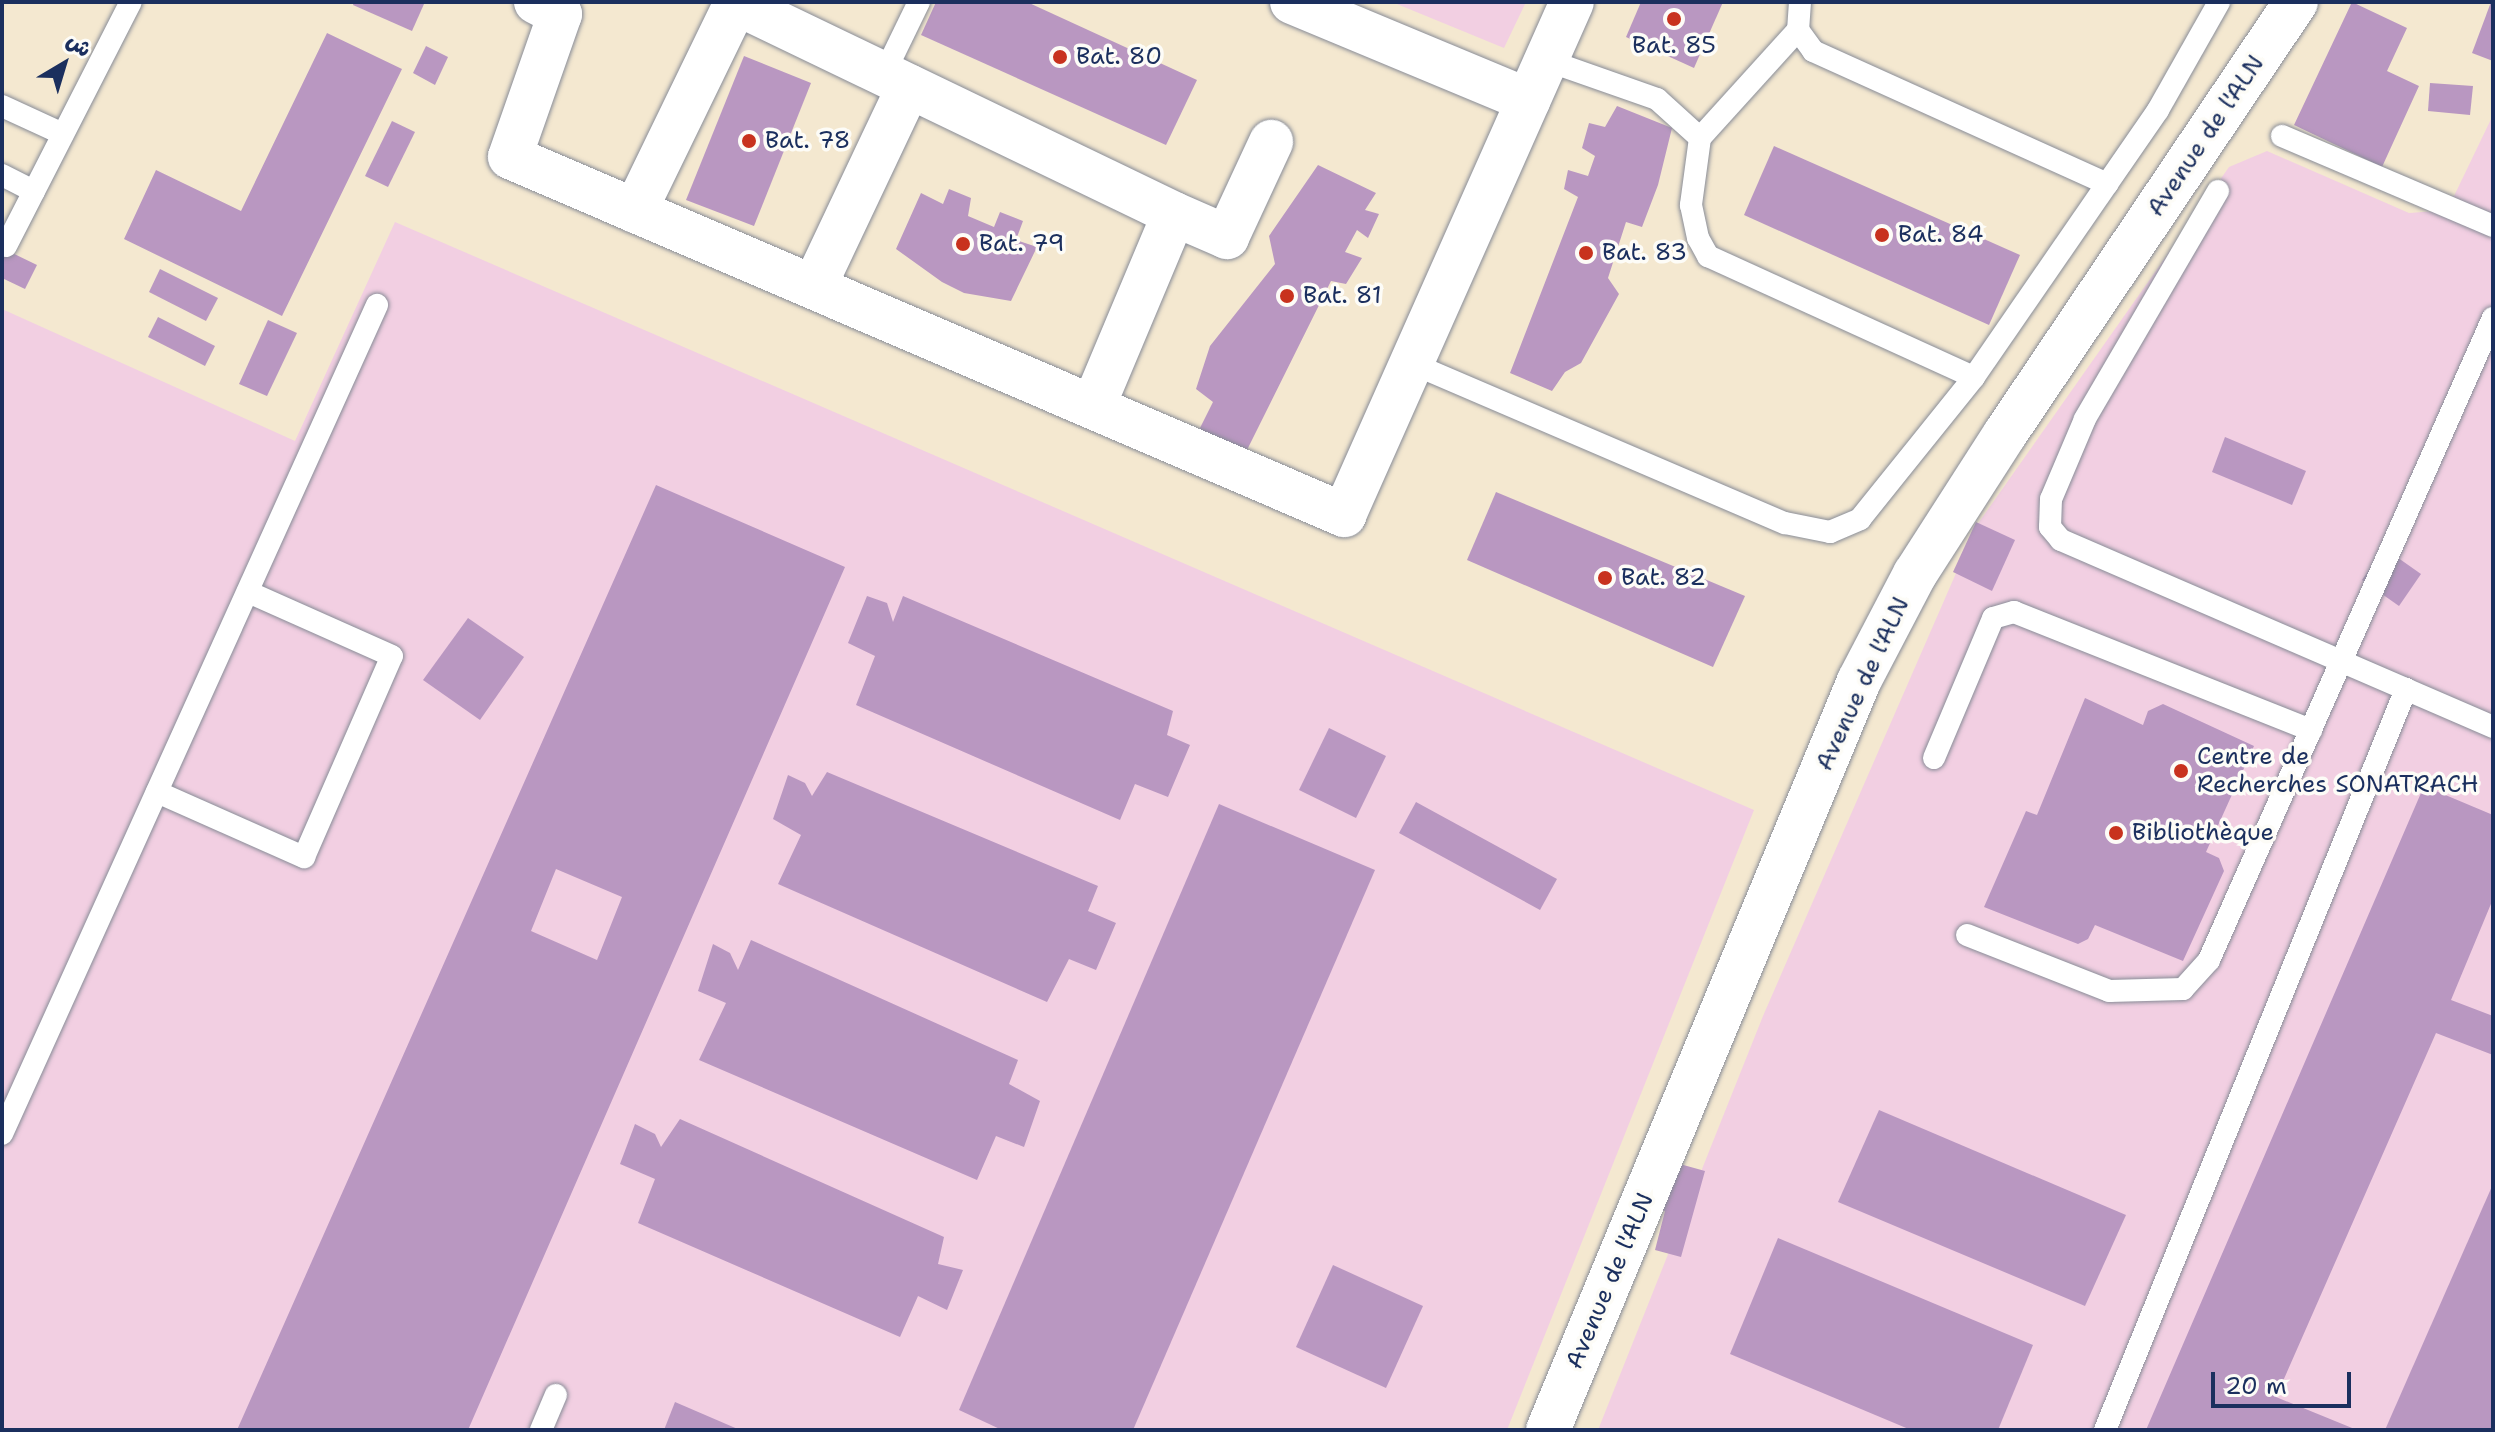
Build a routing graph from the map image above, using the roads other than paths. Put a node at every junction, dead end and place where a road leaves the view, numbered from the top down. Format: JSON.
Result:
{"nodes":[{"id":1,"x":131,"y":2,"type":"edge"},
{"id":2,"x":536,"y":2,"type":"edge"},
{"id":3,"x":736,"y":2,"type":"edge"},
{"id":4,"x":919,"y":2,"type":"edge"},
{"id":5,"x":1292,"y":2,"type":"edge"},
{"id":6,"x":1572,"y":2,"type":"edge"},
{"id":7,"x":1800,"y":2,"type":"edge"},
{"id":8,"x":2219,"y":2,"type":"edge"},
{"id":9,"x":2296,"y":2,"type":"edge"},
{"id":10,"x":1798,"y":30,"type":"junction"},
{"id":11,"x":1546,"y":60,"type":"junction"},
{"id":12,"x":896,"y":80,"type":"junction"},
{"id":13,"x":1528,"y":100,"type":"junction"},
{"id":14,"x":2,"y":106,"type":"edge"},
{"id":15,"x":63,"y":134,"type":"junction"},
{"id":16,"x":2282,"y":136,"type":"dead end"},
{"id":17,"x":1700,"y":138,"type":"junction"},
{"id":18,"x":1271,"y":142,"type":"dead end"},
{"id":19,"x":2,"y":175,"type":"edge"},
{"id":20,"x":2107,"y":184,"type":"junction"},
{"id":21,"x":34,"y":191,"type":"junction"},
{"id":22,"x":2218,"y":191,"type":"dead end"},
{"id":23,"x":635,"y":211,"type":"junction"},
{"id":24,"x":1174,"y":214,"type":"junction"},
{"id":25,"x":2493,"y":226,"type":"edge"},
{"id":26,"x":6,"y":246,"type":"dead end"},
{"id":27,"x":814,"y":287,"type":"junction"},
{"id":28,"x":377,"y":305,"type":"dead end"},
{"id":29,"x":2493,"y":318,"type":"edge"},
{"id":30,"x":1411,"y":363,"type":"junction"},
{"id":31,"x":1974,"y":377,"type":"junction"},
{"id":32,"x":1093,"y":407,"type":"junction"},
{"id":33,"x":248,"y":592,"type":"junction"},
{"id":34,"x":2342,"y":661,"type":"junction"},
{"id":35,"x":2406,"y":689,"type":"junction"},
{"id":36,"x":2493,"y":727,"type":"edge"},
{"id":37,"x":2311,"y":730,"type":"junction"},
{"id":38,"x":1934,"y":758,"type":"dead end"},
{"id":39,"x":157,"y":792,"type":"junction"},
{"id":40,"x":1967,"y":935,"type":"dead end"},
{"id":41,"x":2,"y":1134,"type":"edge"},
{"id":42,"x":556,"y":1395,"type":"dead end"},
{"id":43,"x":541,"y":1430,"type":"edge"},
{"id":44,"x":1548,"y":1430,"type":"edge"},
{"id":45,"x":2105,"y":1430,"type":"edge"}],
"edges":[{"from":1,"to":15,"type":"lane"},
{"from":2,"to":23,"type":"street"},
{"from":3,"to":12,"type":"street"},
{"from":3,"to":23,"type":"street"},
{"from":4,"to":12,"type":"lane"},
{"from":5,"to":13,"type":"street"},
{"from":6,"to":11,"type":"street"},
{"from":7,"to":10,"type":"lane"},
{"from":8,"to":20,"type":"lane"},
{"from":9,"to":44,"type":"street","name":"Avenue de l'ALN"},
{"from":10,"to":17,"type":"lane"},
{"from":10,"to":20,"type":"lane"},
{"from":11,"to":13,"type":"street"},
{"from":11,"to":17,"type":"lane"},
{"from":12,"to":24,"type":"street"},
{"from":12,"to":27,"type":"street"},
{"from":13,"to":30,"type":"street"},
{"from":14,"to":15,"type":"lane"},
{"from":15,"to":21,"type":"lane"},
{"from":16,"to":25,"type":"lane"},
{"from":17,"to":31,"type":"lane"},
{"from":18,"to":24,"type":"street"},
{"from":19,"to":21,"type":"lane"},
{"from":20,"to":31,"type":"lane"},
{"from":21,"to":26,"type":"lane"},
{"from":22,"to":34,"type":"lane"},
{"from":23,"to":27,"type":"street"},
{"from":24,"to":32,"type":"street"},
{"from":27,"to":32,"type":"street"},
{"from":28,"to":33,"type":"lane"},
{"from":29,"to":34,"type":"lane"},
{"from":30,"to":31,"type":"lane"},
{"from":30,"to":32,"type":"street"},
{"from":33,"to":39,"type":"lane"},
{"from":33,"to":39,"type":"lane"},
{"from":34,"to":35,"type":"lane"},
{"from":34,"to":37,"type":"lane"},
{"from":35,"to":36,"type":"lane"},
{"from":35,"to":45,"type":"lane"},
{"from":37,"to":38,"type":"lane"},
{"from":37,"to":40,"type":"lane"},
{"from":39,"to":41,"type":"lane"},
{"from":42,"to":43,"type":"lane"}]}
